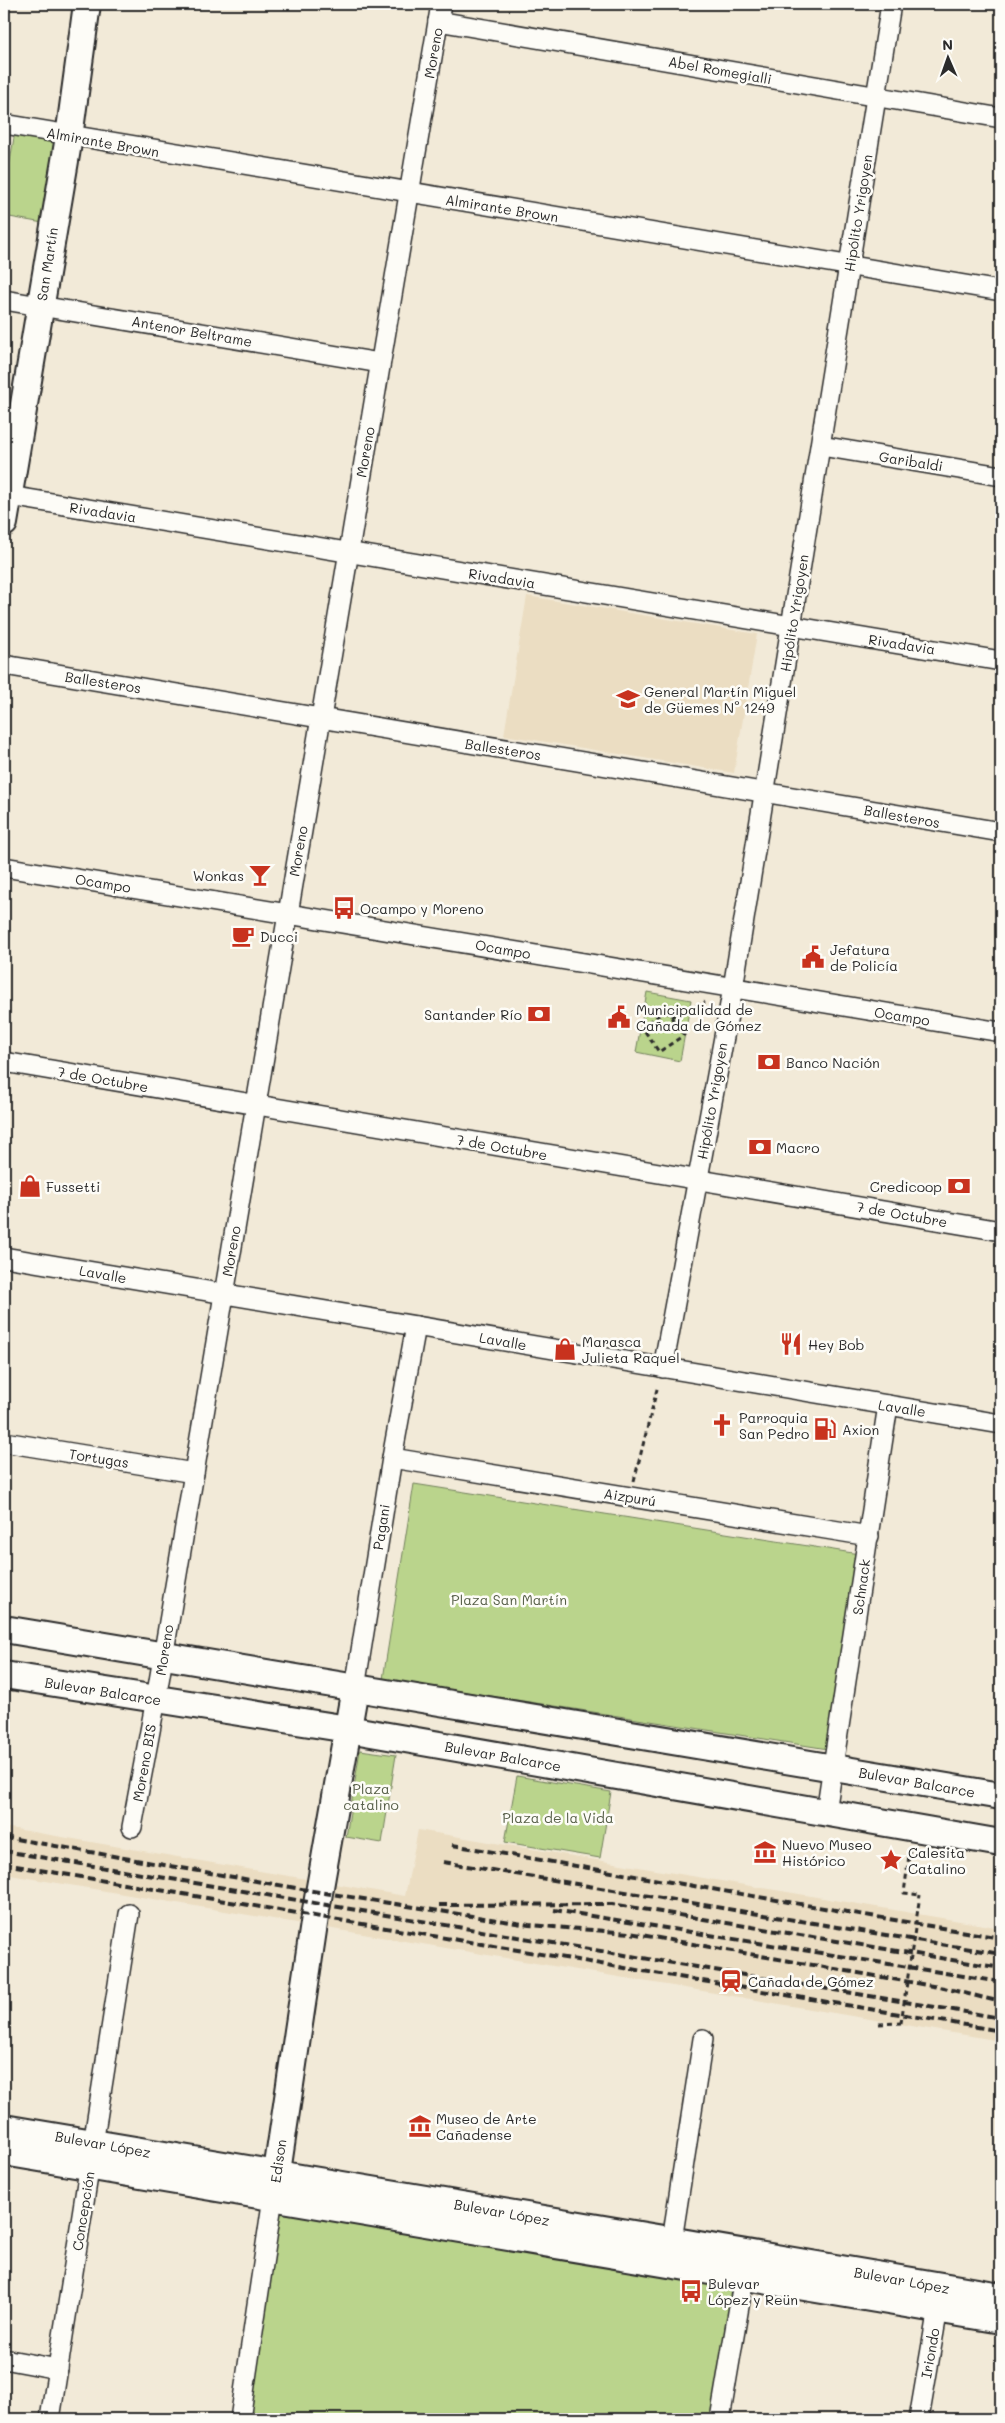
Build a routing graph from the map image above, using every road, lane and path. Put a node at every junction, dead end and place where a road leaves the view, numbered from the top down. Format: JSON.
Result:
{"nodes":[{"id":1,"x":87,"y":4,"type":"edge"},
{"id":2,"x":891,"y":4,"type":"edge"},
{"id":3,"x":439,"y":12,"type":"edge"},
{"id":4,"x":877,"y":98,"type":"junction"},
{"id":5,"x":1001,"y":118,"type":"edge"},
{"id":6,"x":4,"y":124,"type":"edge"},
{"id":7,"x":68,"y":137,"type":"junction"},
{"id":8,"x":409,"y":192,"type":"junction"},
{"id":9,"x":850,"y":266,"type":"junction"},
{"id":10,"x":1001,"y":291,"type":"edge"},
{"id":11,"x":4,"y":300,"type":"edge"},
{"id":12,"x":40,"y":306,"type":"junction"},
{"id":13,"x":380,"y":363,"type":"junction"},
{"id":14,"x":821,"y":446,"type":"junction"},
{"id":15,"x":1001,"y":476,"type":"edge"},
{"id":16,"x":6,"y":496,"type":"edge"},
{"id":17,"x":4,"y":523,"type":"edge"},
{"id":18,"x":348,"y":553,"type":"junction"},
{"id":19,"x":792,"y":626,"type":"junction"},
{"id":20,"x":1001,"y":661,"type":"edge"},
{"id":21,"x":4,"y":665,"type":"edge"},
{"id":22,"x":321,"y":718,"type":"junction"},
{"id":23,"x":765,"y":792,"type":"junction"},
{"id":24,"x":1001,"y":832,"type":"edge"},
{"id":25,"x":4,"y":867,"type":"edge"},
{"id":26,"x":288,"y":913,"type":"junction"},
{"id":27,"x":733,"y":988,"type":"junction"},
{"id":28,"x":1001,"y":1032,"type":"edge"},
{"id":29,"x":659,"y":1052,"type":"joint"},
{"id":30,"x":4,"y":1062,"type":"edge"},
{"id":31,"x":256,"y":1105,"type":"junction"},
{"id":32,"x":698,"y":1180,"type":"junction"},
{"id":33,"x":1001,"y":1231,"type":"edge"},
{"id":34,"x":4,"y":1257,"type":"edge"},
{"id":35,"x":223,"y":1294,"type":"junction"},
{"id":36,"x":416,"y":1326,"type":"junction"},
{"id":37,"x":663,"y":1368,"type":"junction"},
{"id":38,"x":888,"y":1405,"type":"junction"},
{"id":39,"x":1001,"y":1424,"type":"edge"},
{"id":40,"x":4,"y":1442,"type":"edge"},
{"id":41,"x":392,"y":1458,"type":"junction"},
{"id":42,"x":194,"y":1473,"type":"junction"},
{"id":43,"x":630,"y":1497,"type":"junction"},
{"id":44,"x":869,"y":1536,"type":"junction"},
{"id":45,"x":4,"y":1629,"type":"edge"},
{"id":46,"x":163,"y":1655,"type":"junction"},
{"id":47,"x":4,"y":1675,"type":"edge"},
{"id":48,"x":355,"y":1688,"type":"junction"},
{"id":49,"x":156,"y":1699,"type":"junction"},
{"id":50,"x":348,"y":1729,"type":"junction"},
{"id":51,"x":834,"y":1768,"type":"junction"},
{"id":52,"x":1001,"y":1796,"type":"edge"},
{"id":53,"x":826,"y":1812,"type":"junction"},
{"id":54,"x":132,"y":1827,"type":"dead end"},
{"id":55,"x":913,"y":1827,"type":"junction"},
{"id":56,"x":1001,"y":1843,"type":"edge"},
{"id":57,"x":129,"y":1914,"type":"dead end"},
{"id":58,"x":879,"y":2024,"type":"dead end"},
{"id":59,"x":703,"y":2039,"type":"dead end"},
{"id":60,"x":4,"y":2128,"type":"edge"},
{"id":61,"x":4,"y":2152,"type":"edge"},
{"id":62,"x":91,"y":2155,"type":"junction"},
{"id":63,"x":274,"y":2186,"type":"junction"},
{"id":64,"x":671,"y":2252,"type":"junction"},
{"id":65,"x":746,"y":2265,"type":"junction"},
{"id":66,"x":1001,"y":2296,"type":"edge"},
{"id":67,"x":940,"y":2298,"type":"junction"},
{"id":68,"x":1001,"y":2320,"type":"edge"},
{"id":69,"x":4,"y":2360,"type":"edge"},
{"id":70,"x":58,"y":2369,"type":"junction"},
{"id":71,"x":50,"y":2419,"type":"edge"},
{"id":72,"x":240,"y":2419,"type":"edge"},
{"id":73,"x":720,"y":2419,"type":"edge"},
{"id":74,"x":919,"y":2419,"type":"edge"}],
"edges":[{"from":1,"to":7,"type":"main road","name":"San Martín"},
{"from":2,"to":4,"type":"street","name":"Hipólito Yrigoyen"},
{"from":3,"to":4,"type":"street","name":"Abel Romegialli"},
{"from":3,"to":8,"type":"street","name":"Moreno"},
{"from":4,"to":5,"type":"street","name":"Abel Romegialli"},
{"from":4,"to":9,"type":"street","name":"Hipólito Yrigoyen"},
{"from":6,"to":7,"type":"street","name":"Almirante Brown"},
{"from":7,"to":8,"type":"street","name":"Almirante Brown"},
{"from":7,"to":12,"type":"main road","name":"San Martín"},
{"from":8,"to":9,"type":"street","name":"Almirante Brown"},
{"from":8,"to":13,"type":"street","name":"Moreno"},
{"from":9,"to":10,"type":"street","name":"Almirante Brown"},
{"from":9,"to":14,"type":"street","name":"Hipólito Yrigoyen"},
{"from":11,"to":12,"type":"street","name":"Antenor Beltrame"},
{"from":12,"to":13,"type":"street","name":"Antenor Beltrame"},
{"from":12,"to":16,"type":"main road","name":"San Martín"},
{"from":13,"to":18,"type":"street","name":"Moreno"},
{"from":14,"to":15,"type":"street","name":"Garibaldi"},
{"from":14,"to":19,"type":"street","name":"Hipólito Yrigoyen"},
{"from":16,"to":17,"type":"main road","name":"San Martín"},
{"from":16,"to":18,"type":"street","name":"Rivadavia"},
{"from":18,"to":19,"type":"street","name":"Rivadavia"},
{"from":18,"to":22,"type":"street","name":"Moreno"},
{"from":19,"to":20,"type":"street","name":"Rivadavia"},
{"from":19,"to":23,"type":"street","name":"Hipólito Yrigoyen"},
{"from":21,"to":22,"type":"street","name":"Ballesteros"},
{"from":22,"to":23,"type":"street","name":"Ballesteros"},
{"from":22,"to":26,"type":"street","name":"Moreno"},
{"from":23,"to":24,"type":"street","name":"Ballesteros"},
{"from":23,"to":27,"type":"street","name":"Hipólito Yrigoyen"},
{"from":25,"to":26,"type":"street","name":"Ocampo"},
{"from":26,"to":27,"type":"street","name":"Ocampo"},
{"from":26,"to":31,"type":"street","name":"Moreno"},
{"from":27,"to":28,"type":"street","name":"Ocampo"},
{"from":27,"to":32,"type":"street","name":"Hipólito Yrigoyen"},
{"from":29,"to":29,"type":"path"},
{"from":30,"to":31,"type":"street","name":"7 de Octubre"},
{"from":31,"to":32,"type":"street","name":"7 de Octubre"},
{"from":31,"to":35,"type":"street","name":"Moreno"},
{"from":32,"to":33,"type":"street","name":"7 de Octubre"},
{"from":32,"to":37,"type":"street","name":"Hipólito Yrigoyen"},
{"from":34,"to":35,"type":"street","name":"Lavalle"},
{"from":35,"to":36,"type":"street","name":"Lavalle"},
{"from":35,"to":42,"type":"street","name":"Moreno"},
{"from":36,"to":37,"type":"street","name":"Lavalle"},
{"from":36,"to":41,"type":"street","name":"Pagani"},
{"from":37,"to":38,"type":"street","name":"Lavalle"},
{"from":37,"to":43,"type":"path"},
{"from":38,"to":39,"type":"street","name":"Lavalle"},
{"from":38,"to":44,"type":"street","name":"Schnack"},
{"from":40,"to":42,"type":"street","name":"Tortugas"},
{"from":41,"to":43,"type":"street","name":"Aizpurú"},
{"from":41,"to":48,"type":"street","name":"Pagani"},
{"from":42,"to":46,"type":"street","name":"Moreno"},
{"from":43,"to":44,"type":"street","name":"Aizpurú"},
{"from":44,"to":51,"type":"street","name":"Schnack"},
{"from":45,"to":46,"type":"main road","name":"Bulevar Balcarce"},
{"from":46,"to":48,"type":"main road","name":"Bulevar Balcarce"},
{"from":46,"to":49,"type":"street","name":"Moreno"},
{"from":47,"to":49,"type":"main road","name":"Bulevar Balcarce"},
{"from":48,"to":50,"type":"main road","name":"Pagani"},
{"from":48,"to":51,"type":"main road","name":"Bulevar Balcarce"},
{"from":49,"to":50,"type":"main road","name":"Bulevar Balcarce"},
{"from":49,"to":54,"type":"street","name":"Moreno BIS"},
{"from":50,"to":53,"type":"main road","name":"Bulevar Balcarce"},
{"from":50,"to":63,"type":"main road","name":"Edison"},
{"from":51,"to":52,"type":"main road","name":"Bulevar Balcarce"},
{"from":51,"to":53,"type":"street","name":"Schnack"},
{"from":53,"to":55,"type":"main road","name":"Bulevar Balcarce"},
{"from":55,"to":56,"type":"main road","name":"Bulevar Balcarce"},
{"from":55,"to":58,"type":"path","bridge":true},
{"from":57,"to":62,"type":"street","name":"Concepción"},
{"from":59,"to":64,"type":"street"},
{"from":60,"to":62,"type":"main road","name":"Bulevar López"},
{"from":61,"to":62,"type":"main road","name":"Bulevar López"},
{"from":62,"to":63,"type":"main road","name":"Bulevar López"},
{"from":62,"to":70,"type":"street","name":"Concepción"},
{"from":63,"to":64,"type":"main road","name":"Bulevar López"},
{"from":63,"to":72,"type":"street","name":"Edison"},
{"from":64,"to":65,"type":"main road","name":"Bulevar López"},
{"from":65,"to":67,"type":"main road","name":"Bulevar López"},
{"from":65,"to":73,"type":"street"},
{"from":66,"to":67,"type":"main road","name":"Bulevar López"},
{"from":67,"to":68,"type":"main road","name":"Bulevar López"},
{"from":67,"to":74,"type":"street","name":"Iriondo"},
{"from":69,"to":70,"type":"street"},
{"from":70,"to":71,"type":"street","name":"Concepción"}]}
